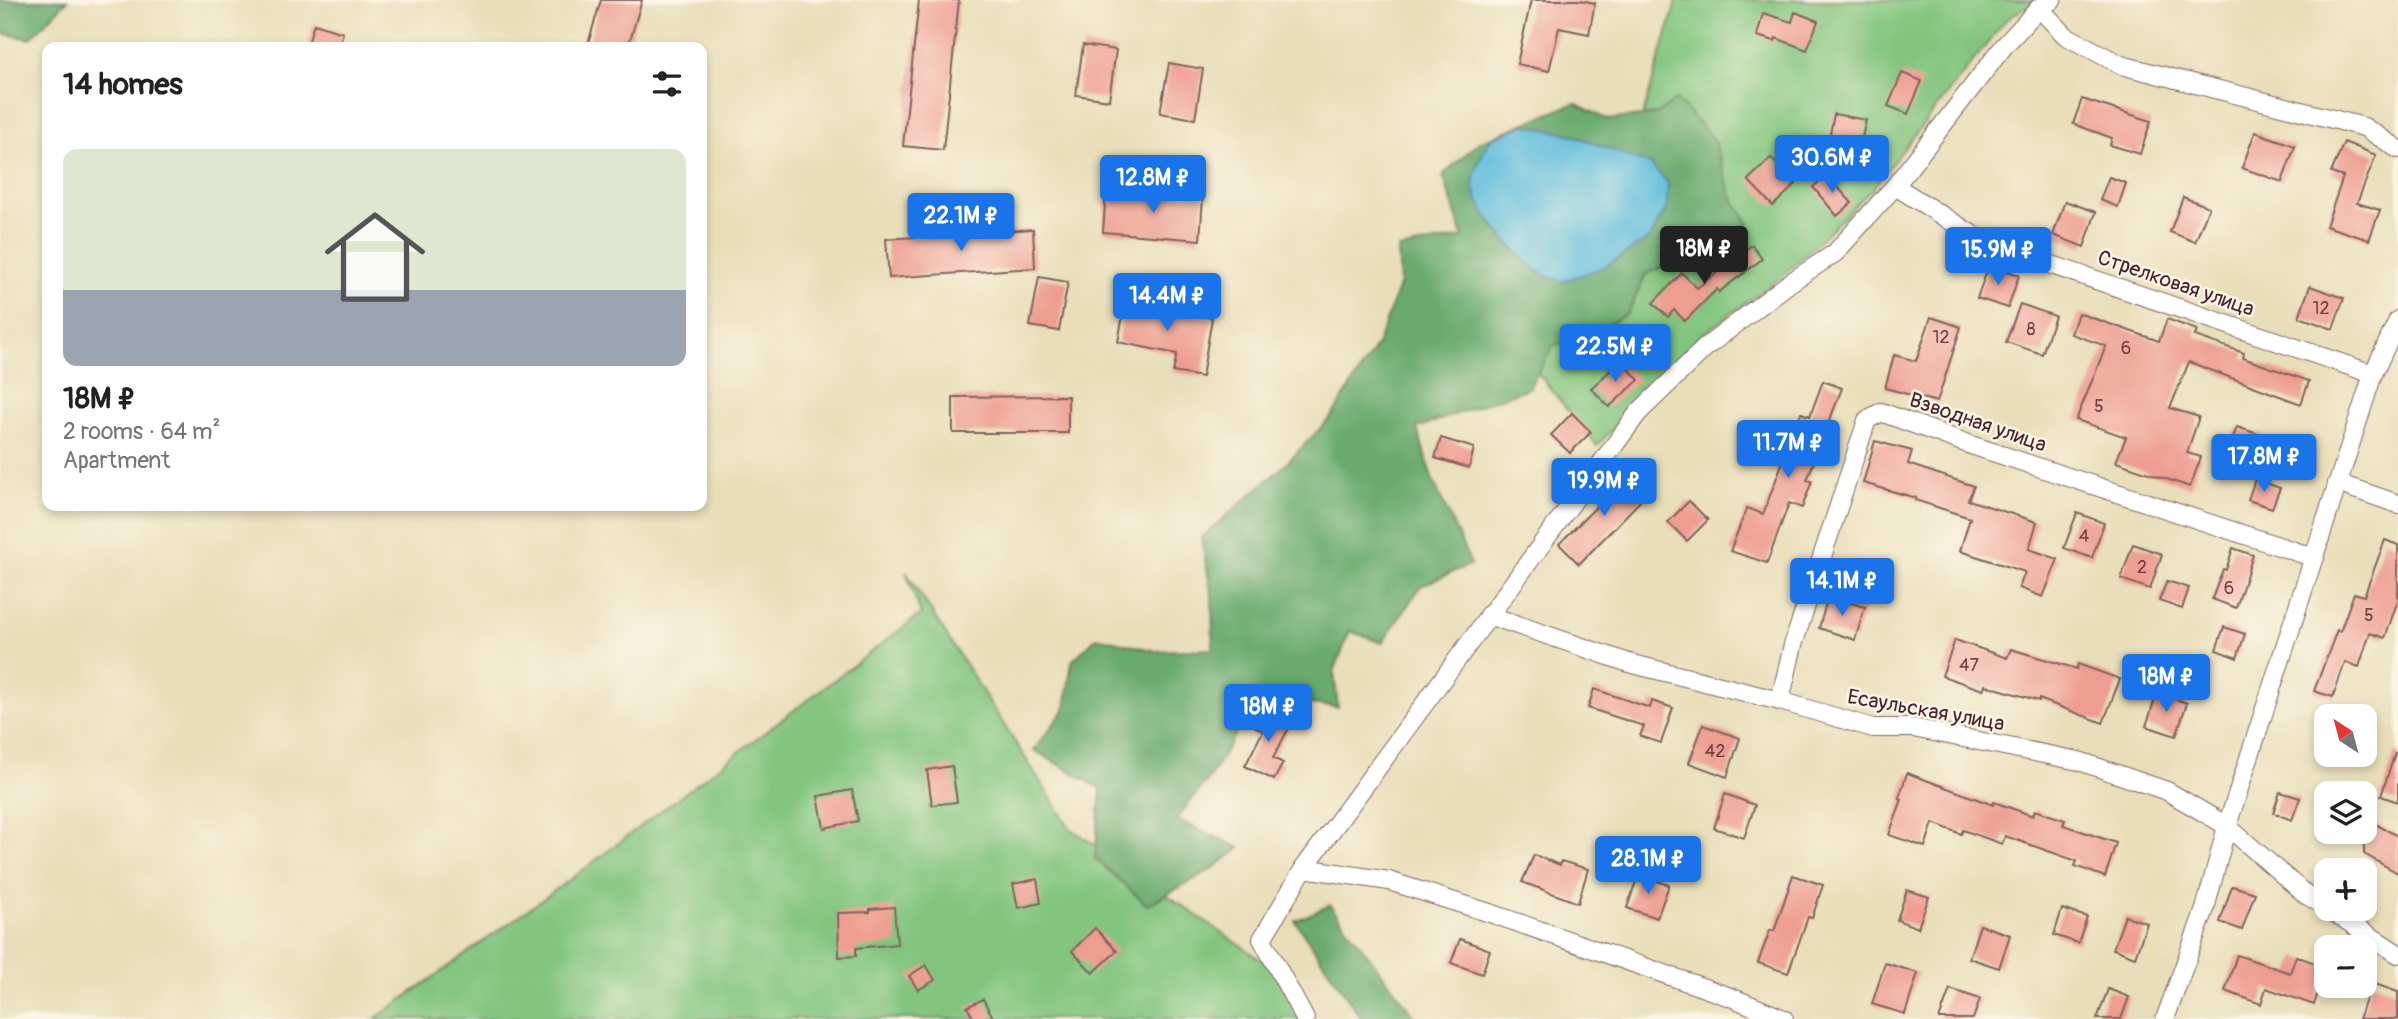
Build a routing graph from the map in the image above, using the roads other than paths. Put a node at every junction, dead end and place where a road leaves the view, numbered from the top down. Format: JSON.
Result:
{"nodes":[{"id":1,"x":2046,"y":4,"type":"edge"},
{"id":2,"x":2398,"y":149,"type":"edge"},
{"id":3,"x":1895,"y":186,"type":"junction"},
{"id":4,"x":2398,"y":320,"type":"edge"},
{"id":5,"x":2373,"y":374,"type":"junction"},
{"id":6,"x":2337,"y":483,"type":"junction"},
{"id":7,"x":2398,"y":505,"type":"edge"},
{"id":8,"x":2315,"y":558,"type":"junction"},
{"id":9,"x":1488,"y":615,"type":"junction"},
{"id":10,"x":1780,"y":701,"type":"junction"},
{"id":11,"x":2227,"y":826,"type":"junction"},
{"id":12,"x":1304,"y":868,"type":"junction"},
{"id":13,"x":2314,"y":900,"type":"edge"},
{"id":14,"x":2346,"y":921,"type":"edge"},
{"id":15,"x":2398,"y":954,"type":"edge"},
{"id":16,"x":1305,"y":1019,"type":"edge"},
{"id":17,"x":1784,"y":1019,"type":"edge"},
{"id":18,"x":2165,"y":1019,"type":"edge"}],
"edges":[{"from":1,"to":2,"type":"street"},
{"from":1,"to":3,"type":"street"},
{"from":3,"to":5,"type":"street","name":"Стрелковая улица"},
{"from":3,"to":9,"type":"street"},
{"from":4,"to":5,"type":"street"},
{"from":5,"to":6,"type":"street"},
{"from":6,"to":7,"type":"street"},
{"from":6,"to":8,"type":"street"},
{"from":8,"to":10,"type":"street","name":"Взводная улица"},
{"from":8,"to":11,"type":"street"},
{"from":9,"to":10,"type":"street","name":"Есаульская улица"},
{"from":9,"to":12,"type":"street"},
{"from":10,"to":11,"type":"street","name":"Есаульская улица"},
{"from":11,"to":13,"type":"street","name":"Есаульская улица"},
{"from":11,"to":18,"type":"street"},
{"from":12,"to":16,"type":"street"},
{"from":12,"to":17,"type":"street"},
{"from":14,"to":15,"type":"street","name":"Есаульская улица"}]}
